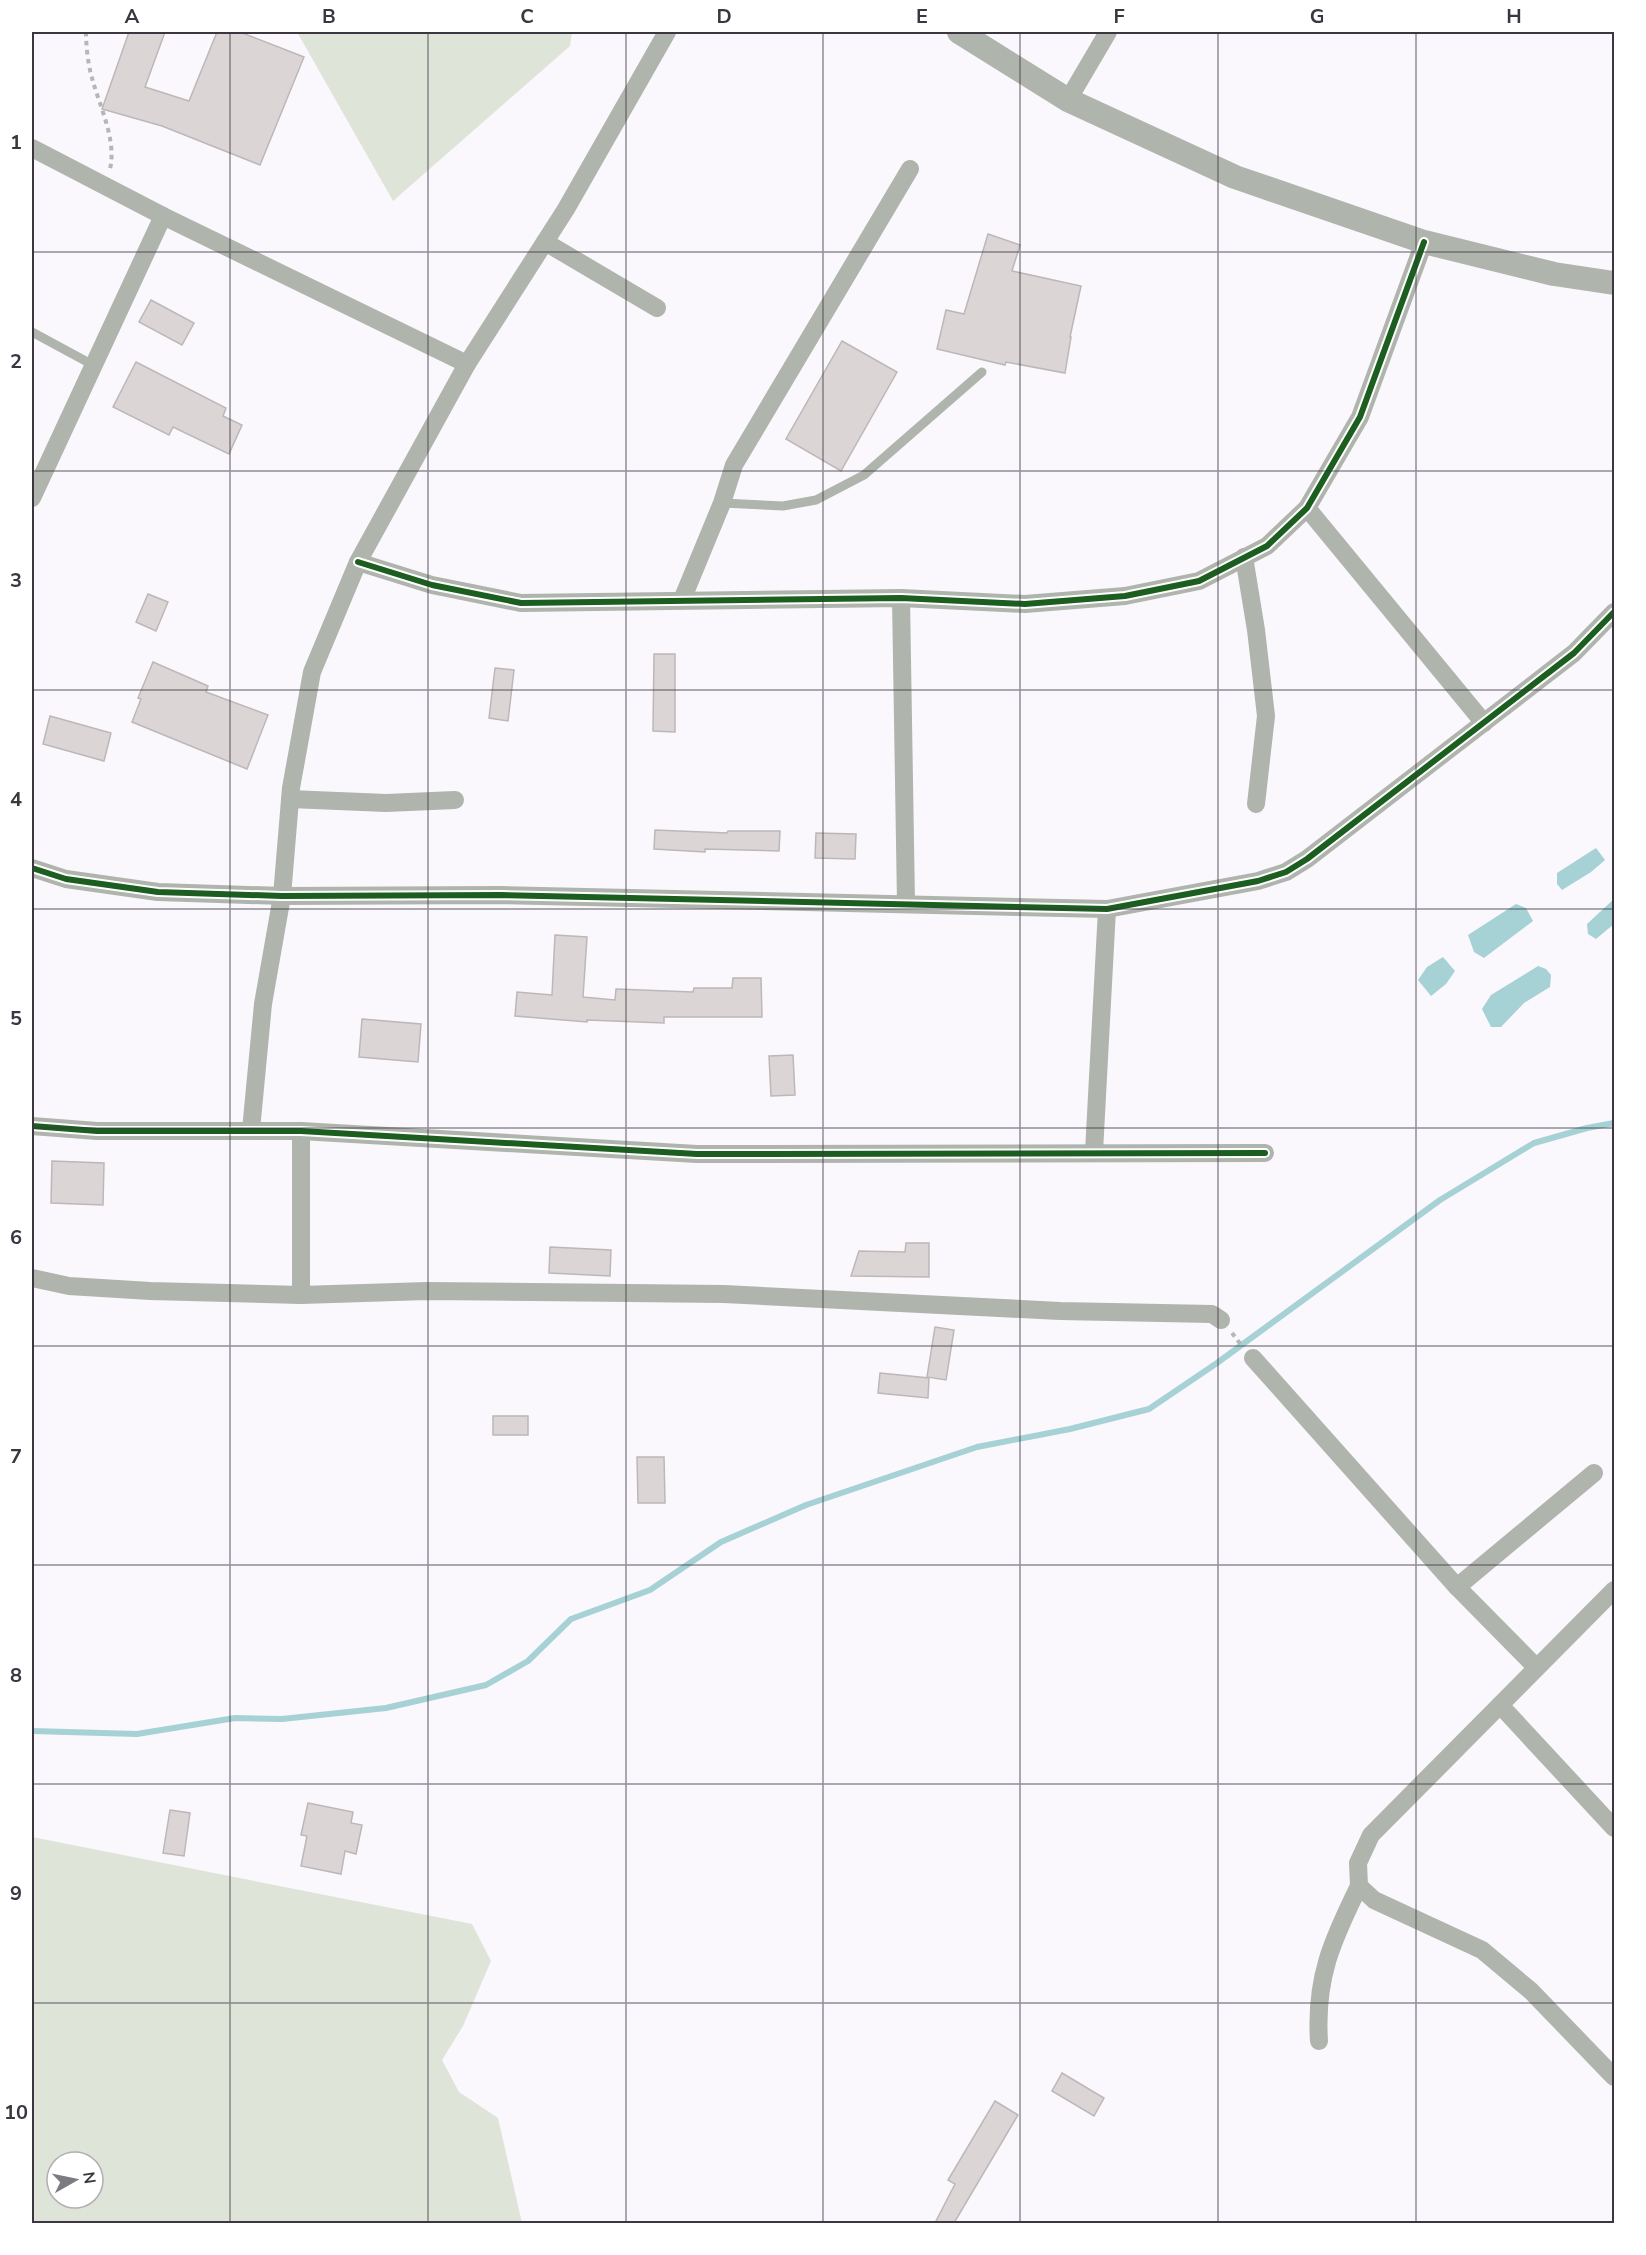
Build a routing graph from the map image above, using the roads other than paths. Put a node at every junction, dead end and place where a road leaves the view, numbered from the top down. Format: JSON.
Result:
{"nodes":[{"id":1,"x":667,"y":32,"type":"edge"},
{"id":2,"x":959,"y":32,"type":"edge"},
{"id":3,"x":1108,"y":32,"type":"edge"},
{"id":4,"x":1068,"y":100,"type":"junction"},
{"id":5,"x":32,"y":148,"type":"edge"},
{"id":6,"x":910,"y":169,"type":"dead end"},
{"id":7,"x":163,"y":216,"type":"junction"},
{"id":8,"x":545,"y":242,"type":"junction"},
{"id":9,"x":1424,"y":242,"type":"junction"},
{"id":10,"x":1614,"y":283,"type":"edge"},
{"id":11,"x":657,"y":308,"type":"dead end"},
{"id":12,"x":32,"y":332,"type":"edge"},
{"id":13,"x":467,"y":364,"type":"junction"},
{"id":14,"x":93,"y":365,"type":"junction"},
{"id":15,"x":982,"y":372,"type":"dead end"},
{"id":16,"x":32,"y":498,"type":"edge"},
{"id":17,"x":722,"y":502,"type":"junction"},
{"id":18,"x":1307,"y":508,"type":"junction"},
{"id":19,"x":1244,"y":557,"type":"junction"},
{"id":20,"x":358,"y":562,"type":"junction"},
{"id":21,"x":901,"y":598,"type":"junction"},
{"id":22,"x":682,"y":600,"type":"junction"},
{"id":23,"x":1614,"y":612,"type":"edge"},
{"id":24,"x":1484,"y":723,"type":"junction"},
{"id":25,"x":290,"y":799,"type":"junction"},
{"id":26,"x":454,"y":800,"type":"dead end"},
{"id":27,"x":1256,"y":804,"type":"dead end"},
{"id":28,"x":32,"y":868,"type":"edge"},
{"id":29,"x":282,"y":896,"type":"junction"},
{"id":30,"x":906,"y":903,"type":"junction"},
{"id":31,"x":1107,"y":909,"type":"junction"},
{"id":32,"x":32,"y":1126,"type":"edge"},
{"id":33,"x":251,"y":1130,"type":"junction"},
{"id":34,"x":301,"y":1131,"type":"junction"},
{"id":35,"x":1094,"y":1152,"type":"junction"},
{"id":36,"x":1265,"y":1153,"type":"dead end"},
{"id":37,"x":32,"y":1278,"type":"edge"},
{"id":38,"x":302,"y":1295,"type":"junction"},
{"id":39,"x":1221,"y":1320,"type":"road end"},
{"id":40,"x":1253,"y":1358,"type":"road end"},
{"id":41,"x":1594,"y":1473,"type":"dead end"},
{"id":42,"x":1457,"y":1587,"type":"junction"},
{"id":43,"x":1614,"y":1590,"type":"edge"},
{"id":44,"x":1536,"y":1667,"type":"junction"},
{"id":45,"x":1500,"y":1705,"type":"junction"},
{"id":46,"x":1614,"y":1828,"type":"edge"},
{"id":47,"x":1359,"y":1886,"type":"junction"},
{"id":48,"x":1319,"y":2041,"type":"dead end"},
{"id":49,"x":1614,"y":2077,"type":"edge"}],
"edges":[{"from":1,"to":8,"type":"street"},
{"from":2,"to":4,"type":"street"},
{"from":3,"to":4,"type":"street"},
{"from":4,"to":9,"type":"street"},
{"from":5,"to":7,"type":"street"},
{"from":6,"to":17,"type":"street"},
{"from":7,"to":13,"type":"street"},
{"from":7,"to":14,"type":"street"},
{"from":8,"to":11,"type":"street"},
{"from":8,"to":13,"type":"street"},
{"from":9,"to":10,"type":"street"},
{"from":9,"to":18,"type":"street"},
{"from":12,"to":14,"type":"lane"},
{"from":13,"to":20,"type":"street"},
{"from":14,"to":16,"type":"street"},
{"from":15,"to":17,"type":"lane"},
{"from":17,"to":22,"type":"street"},
{"from":18,"to":19,"type":"street"},
{"from":18,"to":24,"type":"street"},
{"from":19,"to":21,"type":"street"},
{"from":19,"to":27,"type":"street"},
{"from":20,"to":22,"type":"street"},
{"from":20,"to":25,"type":"street"},
{"from":21,"to":22,"type":"street"},
{"from":21,"to":30,"type":"street"},
{"from":23,"to":24,"type":"street"},
{"from":24,"to":31,"type":"street"},
{"from":25,"to":26,"type":"street"},
{"from":25,"to":29,"type":"street"},
{"from":28,"to":29,"type":"street"},
{"from":29,"to":30,"type":"street"},
{"from":29,"to":33,"type":"street"},
{"from":30,"to":31,"type":"street"},
{"from":31,"to":35,"type":"street"},
{"from":32,"to":33,"type":"street"},
{"from":33,"to":34,"type":"street"},
{"from":34,"to":35,"type":"street"},
{"from":34,"to":38,"type":"street"},
{"from":35,"to":36,"type":"street"},
{"from":37,"to":38,"type":"street"},
{"from":38,"to":39,"type":"street"},
{"from":40,"to":42,"type":"street"},
{"from":41,"to":42,"type":"street"},
{"from":42,"to":44,"type":"street"},
{"from":43,"to":44,"type":"street"},
{"from":44,"to":45,"type":"street"},
{"from":45,"to":46,"type":"street"},
{"from":45,"to":47,"type":"street"},
{"from":47,"to":48,"type":"street"},
{"from":47,"to":49,"type":"street"}]}
